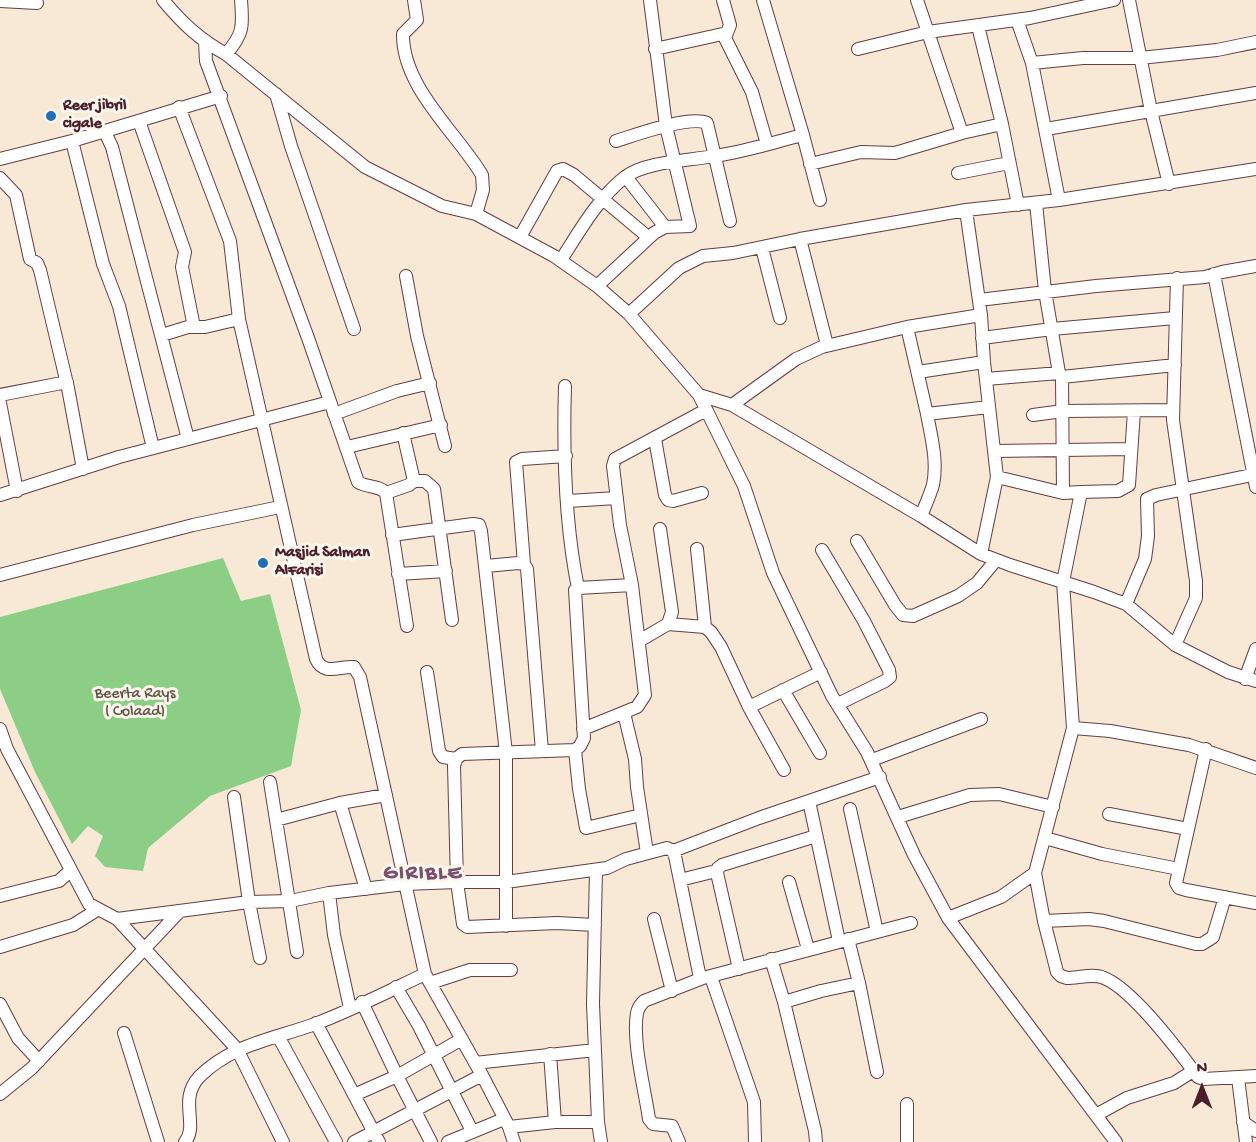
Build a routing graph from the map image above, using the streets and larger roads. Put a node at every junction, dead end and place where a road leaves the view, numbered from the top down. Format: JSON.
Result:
{"nodes":[{"id":1,"x":163,"y":0,"type":"edge"},
{"id":2,"x":241,"y":0,"type":"edge"},
{"id":3,"x":414,"y":0,"type":"edge"},
{"id":4,"x":650,"y":0,"type":"edge"},
{"id":5,"x":723,"y":0,"type":"edge"},
{"id":6,"x":763,"y":0,"type":"edge"},
{"id":7,"x":917,"y":0,"type":"edge"},
{"id":8,"x":1114,"y":0,"type":"edge"},
{"id":9,"x":1129,"y":0,"type":"edge"},
{"id":10,"x":0,"y":1,"type":"edge"},
{"id":11,"x":37,"y":3,"type":"dead end"},
{"id":12,"x":1017,"y":20,"type":"junction"},
{"id":13,"x":978,"y":26,"type":"junction"},
{"id":14,"x":928,"y":32,"type":"junction"},
{"id":15,"x":727,"y":33,"type":"junction"},
{"id":16,"x":205,"y":42,"type":"junction"},
{"id":17,"x":1256,"y":42,"type":"edge"},
{"id":18,"x":655,"y":49,"type":"junction"},
{"id":19,"x":858,"y":49,"type":"dead end"},
{"id":20,"x":226,"y":54,"type":"junction"},
{"id":21,"x":1140,"y":58,"type":"junction"},
{"id":22,"x":1032,"y":63,"type":"junction"},
{"id":23,"x":276,"y":93,"type":"junction"},
{"id":24,"x":1256,"y":93,"type":"edge"},
{"id":25,"x":221,"y":96,"type":"junction"},
{"id":26,"x":179,"y":107,"type":"junction"},
{"id":27,"x":1151,"y":111,"type":"junction"},
{"id":28,"x":139,"y":121,"type":"junction"},
{"id":29,"x":1002,"y":124,"type":"junction"},
{"id":30,"x":666,"y":126,"type":"junction"},
{"id":31,"x":1046,"y":129,"type":"junction"},
{"id":32,"x":105,"y":132,"type":"junction"},
{"id":33,"x":962,"y":133,"type":"junction"},
{"id":34,"x":803,"y":135,"type":"junction"},
{"id":35,"x":72,"y":141,"type":"junction"},
{"id":36,"x":616,"y":141,"type":"dead end"},
{"id":37,"x":767,"y":144,"type":"junction"},
{"id":38,"x":714,"y":156,"type":"junction"},
{"id":39,"x":0,"y":159,"type":"edge"},
{"id":40,"x":675,"y":160,"type":"junction"},
{"id":41,"x":1009,"y":163,"type":"junction"},
{"id":42,"x":810,"y":164,"type":"junction"},
{"id":43,"x":1256,"y":170,"type":"edge"},
{"id":44,"x":958,"y":173,"type":"dead end"},
{"id":45,"x":626,"y":177,"type":"junction"},
{"id":46,"x":0,"y":178,"type":"edge"},
{"id":47,"x":1169,"y":184,"type":"junction"},
{"id":48,"x":604,"y":199,"type":"junction"},
{"id":49,"x":820,"y":200,"type":"dead end"},
{"id":50,"x":1059,"y":200,"type":"junction"},
{"id":51,"x":1036,"y":203,"type":"junction"},
{"id":52,"x":1018,"y":205,"type":"junction"},
{"id":53,"x":966,"y":210,"type":"junction"},
{"id":54,"x":476,"y":214,"type":"junction"},
{"id":55,"x":730,"y":221,"type":"dead end"},
{"id":56,"x":665,"y":227,"type":"junction"},
{"id":57,"x":520,"y":237,"type":"junction"},
{"id":58,"x":648,"y":237,"type":"junction"},
{"id":59,"x":800,"y":238,"type":"junction"},
{"id":60,"x":762,"y":248,"type":"junction"},
{"id":61,"x":561,"y":260,"type":"junction"},
{"id":62,"x":1256,"y":266,"type":"edge"},
{"id":63,"x":1214,"y":274,"type":"junction"},
{"id":64,"x":406,"y":276,"type":"dead end"},
{"id":65,"x":1177,"y":278,"type":"junction"},
{"id":66,"x":597,"y":286,"type":"junction"},
{"id":67,"x":1045,"y":291,"type":"junction"},
{"id":68,"x":979,"y":300,"type":"junction"},
{"id":69,"x":629,"y":314,"type":"junction"},
{"id":70,"x":981,"y":315,"type":"junction"},
{"id":71,"x":780,"y":318,"type":"dead end"},
{"id":72,"x":1175,"y":318,"type":"junction"},
{"id":73,"x":238,"y":319,"type":"junction"},
{"id":74,"x":195,"y":327,"type":"junction"},
{"id":75,"x":907,"y":327,"type":"junction"},
{"id":76,"x":354,"y":329,"type":"dead end"},
{"id":77,"x":1052,"y":329,"type":"junction"},
{"id":78,"x":162,"y":335,"type":"junction"},
{"id":79,"x":981,"y":338,"type":"junction"},
{"id":80,"x":827,"y":345,"type":"junction"},
{"id":81,"x":984,"y":362,"type":"junction"},
{"id":82,"x":1175,"y":365,"type":"junction"},
{"id":83,"x":918,"y":372,"type":"junction"},
{"id":84,"x":1060,"y":375,"type":"junction"},
{"id":85,"x":986,"y":379,"type":"junction"},
{"id":86,"x":67,"y":382,"type":"junction"},
{"id":87,"x":430,"y":383,"type":"junction"},
{"id":88,"x":565,"y":386,"type":"dead end"},
{"id":89,"x":0,"y":395,"type":"edge"},
{"id":90,"x":699,"y":395,"type":"junction"},
{"id":91,"x":0,"y":403,"type":"edge"},
{"id":92,"x":732,"y":405,"type":"junction"},
{"id":93,"x":989,"y":407,"type":"junction"},
{"id":94,"x":332,"y":408,"type":"junction"},
{"id":95,"x":706,"y":410,"type":"junction"},
{"id":96,"x":1173,"y":410,"type":"junction"},
{"id":97,"x":1064,"y":411,"type":"junction"},
{"id":98,"x":1134,"y":411,"type":"junction"},
{"id":99,"x":927,"y":414,"type":"junction"},
{"id":100,"x":1033,"y":415,"type":"dead end"},
{"id":101,"x":262,"y":420,"type":"junction"},
{"id":102,"x":441,"y":425,"type":"junction"},
{"id":103,"x":403,"y":433,"type":"junction"},
{"id":104,"x":188,"y":439,"type":"junction"},
{"id":105,"x":655,"y":439,"type":"junction"},
{"id":106,"x":445,"y":446,"type":"dead end"},
{"id":107,"x":347,"y":447,"type":"junction"},
{"id":108,"x":153,"y":448,"type":"junction"},
{"id":109,"x":1131,"y":449,"type":"junction"},
{"id":110,"x":1062,"y":450,"type":"junction"},
{"id":111,"x":994,"y":451,"type":"junction"},
{"id":112,"x":566,"y":456,"type":"junction"},
{"id":113,"x":83,"y":469,"type":"junction"},
{"id":114,"x":997,"y":477,"type":"junction"},
{"id":115,"x":1255,"y":478,"type":"edge"},
{"id":116,"x":414,"y":480,"type":"junction"},
{"id":117,"x":17,"y":491,"type":"junction"},
{"id":118,"x":1183,"y":491,"type":"junction"},
{"id":119,"x":1081,"y":492,"type":"junction"},
{"id":120,"x":386,"y":493,"type":"junction"},
{"id":121,"x":702,"y":493,"type":"dead end"},
{"id":122,"x":1062,"y":493,"type":"junction"},
{"id":123,"x":0,"y":495,"type":"edge"},
{"id":124,"x":617,"y":498,"type":"junction"},
{"id":125,"x":568,"y":501,"type":"junction"},
{"id":126,"x":280,"y":507,"type":"junction"},
{"id":127,"x":921,"y":516,"type":"junction"},
{"id":128,"x":440,"y":528,"type":"junction"},
{"id":129,"x":660,"y":529,"type":"dead end"},
{"id":130,"x":392,"y":535,"type":"junction"},
{"id":131,"x":857,"y":541,"type":"dead end"},
{"id":132,"x":697,"y":549,"type":"dead end"},
{"id":133,"x":822,"y":550,"type":"dead end"},
{"id":134,"x":981,"y":554,"type":"junction"},
{"id":135,"x":996,"y":560,"type":"junction"},
{"id":136,"x":524,"y":564,"type":"junction"},
{"id":137,"x":486,"y":566,"type":"junction"},
{"id":138,"x":446,"y":571,"type":"junction"},
{"id":139,"x":398,"y":574,"type":"junction"},
{"id":140,"x":0,"y":575,"type":"edge"},
{"id":141,"x":1063,"y":582,"type":"junction"},
{"id":142,"x":632,"y":585,"type":"junction"},
{"id":143,"x":578,"y":588,"type":"junction"},
{"id":144,"x":1126,"y":604,"type":"junction"},
{"id":145,"x":452,"y":620,"type":"dead end"},
{"id":146,"x":668,"y":624,"type":"junction"},
{"id":147,"x":407,"y":626,"type":"dead end"},
{"id":148,"x":705,"y":627,"type":"junction"},
{"id":149,"x":639,"y":641,"type":"junction"},
{"id":150,"x":1174,"y":645,"type":"junction"},
{"id":151,"x":1256,"y":649,"type":"edge"},
{"id":152,"x":427,"y":672,"type":"dead end"},
{"id":153,"x":821,"y":672,"type":"junction"},
{"id":154,"x":1250,"y":680,"type":"edge"},
{"id":155,"x":783,"y":690,"type":"junction"},
{"id":156,"x":838,"y":704,"type":"junction"},
{"id":157,"x":749,"y":707,"type":"junction"},
{"id":158,"x":624,"y":713,"type":"junction"},
{"id":159,"x":981,"y":719,"type":"dead end"},
{"id":160,"x":1073,"y":728,"type":"junction"},
{"id":161,"x":0,"y":729,"type":"edge"},
{"id":162,"x":583,"y":729,"type":"junction"},
{"id":163,"x":1206,"y":749,"type":"junction"},
{"id":164,"x":575,"y":750,"type":"junction"},
{"id":165,"x":542,"y":751,"type":"junction"},
{"id":166,"x":506,"y":753,"type":"junction"},
{"id":167,"x":820,"y":753,"type":"dead end"},
{"id":168,"x":456,"y":759,"type":"junction"},
{"id":169,"x":872,"y":760,"type":"junction"},
{"id":170,"x":1256,"y":768,"type":"edge"},
{"id":171,"x":784,"y":770,"type":"dead end"},
{"id":172,"x":880,"y":777,"type":"junction"},
{"id":173,"x":270,"y":782,"type":"dead end"},
{"id":174,"x":386,"y":795,"type":"junction"},
{"id":175,"x":234,"y":796,"type":"dead end"},
{"id":176,"x":808,"y":801,"type":"junction"},
{"id":177,"x":340,"y":803,"type":"junction"},
{"id":178,"x":1053,"y":807,"type":"junction"},
{"id":179,"x":850,"y":809,"type":"dead end"},
{"id":180,"x":1109,"y":814,"type":"dead end"},
{"id":181,"x":641,"y":815,"type":"junction"},
{"id":182,"x":898,"y":817,"type":"junction"},
{"id":183,"x":276,"y":820,"type":"junction"},
{"id":184,"x":1188,"y":829,"type":"junction"},
{"id":185,"x":816,"y":836,"type":"junction"},
{"id":186,"x":1045,"y":838,"type":"junction"},
{"id":187,"x":673,"y":851,"type":"junction"},
{"id":188,"x":647,"y":853,"type":"junction"},
{"id":189,"x":1179,"y":869,"type":"junction"},
{"id":190,"x":71,"y":870,"type":"junction"},
{"id":191,"x":596,"y":870,"type":"junction"},
{"id":192,"x":717,"y":873,"type":"junction"},
{"id":193,"x":1035,"y":873,"type":"junction"},
{"id":194,"x":680,"y":880,"type":"junction"},
{"id":195,"x":457,"y":882,"type":"junction"},
{"id":196,"x":506,"y":882,"type":"junction"},
{"id":197,"x":789,"y":882,"type":"dead end"},
{"id":198,"x":405,"y":884,"type":"junction"},
{"id":199,"x":366,"y":889,"type":"junction"},
{"id":200,"x":329,"y":893,"type":"junction"},
{"id":201,"x":0,"y":896,"type":"edge"},
{"id":202,"x":1225,"y":897,"type":"junction"},
{"id":203,"x":290,"y":901,"type":"junction"},
{"id":204,"x":249,"y":902,"type":"junction"},
{"id":205,"x":1256,"y":903,"type":"edge"},
{"id":206,"x":97,"y":910,"type":"junction"},
{"id":207,"x":180,"y":911,"type":"junction"},
{"id":208,"x":948,"y":918,"type":"junction"},
{"id":209,"x":117,"y":919,"type":"junction"},
{"id":210,"x":654,"y":919,"type":"dead end"},
{"id":211,"x":1044,"y":921,"type":"junction"},
{"id":212,"x":911,"y":923,"type":"dead end"},
{"id":213,"x":595,"y":925,"type":"junction"},
{"id":214,"x":506,"y":926,"type":"junction"},
{"id":215,"x":877,"y":932,"type":"junction"},
{"id":216,"x":843,"y":940,"type":"junction"},
{"id":217,"x":0,"y":947,"type":"edge"},
{"id":218,"x":808,"y":949,"type":"junction"},
{"id":219,"x":144,"y":950,"type":"junction"},
{"id":220,"x":297,"y":952,"type":"dead end"},
{"id":221,"x":261,"y":958,"type":"dead end"},
{"id":222,"x":771,"y":960,"type":"junction"},
{"id":223,"x":740,"y":969,"type":"junction"},
{"id":224,"x":511,"y":970,"type":"dead end"},
{"id":225,"x":707,"y":977,"type":"junction"},
{"id":226,"x":427,"y":979,"type":"junction"},
{"id":227,"x":859,"y":983,"type":"junction"},
{"id":228,"x":396,"y":987,"type":"junction"},
{"id":229,"x":672,"y":991,"type":"junction"},
{"id":230,"x":362,"y":1002,"type":"junction"},
{"id":231,"x":784,"y":1002,"type":"junction"},
{"id":232,"x":0,"y":1004,"type":"edge"},
{"id":233,"x":350,"y":1008,"type":"junction"},
{"id":234,"x":316,"y":1023,"type":"junction"},
{"id":235,"x":124,"y":1033,"type":"dead end"},
{"id":236,"x":278,"y":1036,"type":"junction"},
{"id":237,"x":462,"y":1039,"type":"junction"},
{"id":238,"x":237,"y":1049,"type":"junction"},
{"id":239,"x":595,"y":1050,"type":"junction"},
{"id":240,"x":550,"y":1054,"type":"junction"},
{"id":241,"x":433,"y":1055,"type":"junction"},
{"id":242,"x":39,"y":1061,"type":"junction"},
{"id":243,"x":475,"y":1063,"type":"junction"},
{"id":244,"x":1193,"y":1071,"type":"junction"},
{"id":245,"x":877,"y":1072,"type":"dead end"},
{"id":246,"x":482,"y":1074,"type":"junction"},
{"id":247,"x":397,"y":1076,"type":"junction"},
{"id":248,"x":1256,"y":1076,"type":"edge"},
{"id":249,"x":1238,"y":1078,"type":"junction"},
{"id":250,"x":452,"y":1091,"type":"junction"},
{"id":251,"x":0,"y":1094,"type":"edge"},
{"id":252,"x":354,"y":1095,"type":"junction"},
{"id":253,"x":907,"y":1104,"type":"dead end"},
{"id":254,"x":415,"y":1111,"type":"junction"},
{"id":255,"x":1096,"y":1115,"type":"junction"},
{"id":256,"x":555,"y":1122,"type":"junction"},
{"id":257,"x":598,"y":1122,"type":"junction"},
{"id":258,"x":1243,"y":1122,"type":"junction"},
{"id":259,"x":507,"y":1123,"type":"junction"},
{"id":260,"x":472,"y":1131,"type":"junction"},
{"id":261,"x":1256,"y":1131,"type":"edge"},
{"id":262,"x":376,"y":1137,"type":"edge"},
{"id":263,"x":158,"y":1142,"type":"edge"},
{"id":264,"x":185,"y":1142,"type":"edge"},
{"id":265,"x":283,"y":1142,"type":"edge"},
{"id":266,"x":336,"y":1142,"type":"edge"},
{"id":267,"x":354,"y":1142,"type":"edge"},
{"id":268,"x":431,"y":1142,"type":"edge"},
{"id":269,"x":448,"y":1142,"type":"edge"},
{"id":270,"x":514,"y":1142,"type":"edge"},
{"id":271,"x":601,"y":1142,"type":"edge"},
{"id":272,"x":679,"y":1142,"type":"edge"},
{"id":273,"x":755,"y":1142,"type":"edge"},
{"id":274,"x":816,"y":1142,"type":"edge"},
{"id":275,"x":907,"y":1142,"type":"edge"},
{"id":276,"x":1116,"y":1142,"type":"edge"},
{"id":277,"x":1246,"y":1142,"type":"edge"}],
"edges":[{"from":1,"to":16,"type":"street"},
{"from":2,"to":20,"type":"street"},
{"from":3,"to":54,"type":"street"},
{"from":4,"to":18,"type":"street"},
{"from":5,"to":15,"type":"street"},
{"from":6,"to":34,"type":"street"},
{"from":7,"to":14,"type":"street"},
{"from":8,"to":12,"type":"street"},
{"from":9,"to":21,"type":"street"},
{"from":10,"to":11,"type":"street"},
{"from":12,"to":13,"type":"street"},
{"from":12,"to":22,"type":"street"},
{"from":13,"to":14,"type":"street"},
{"from":13,"to":29,"type":"street"},
{"from":14,"to":19,"type":"street"},
{"from":14,"to":33,"type":"street"},
{"from":15,"to":18,"type":"street"},
{"from":15,"to":37,"type":"street"},
{"from":16,"to":20,"type":"street"},
{"from":16,"to":25,"type":"street"},
{"from":17,"to":21,"type":"street"},
{"from":18,"to":30,"type":"street"},
{"from":20,"to":23,"type":"street"},
{"from":21,"to":22,"type":"street"},
{"from":21,"to":27,"type":"street"},
{"from":22,"to":31,"type":"street"},
{"from":23,"to":54,"type":"street"},
{"from":23,"to":76,"type":"street"},
{"from":24,"to":27,"type":"street"},
{"from":25,"to":26,"type":"street"},
{"from":25,"to":94,"type":"street"},
{"from":26,"to":28,"type":"street"},
{"from":26,"to":73,"type":"street"},
{"from":27,"to":31,"type":"street"},
{"from":27,"to":47,"type":"street"},
{"from":28,"to":32,"type":"street"},
{"from":28,"to":74,"type":"street"},
{"from":29,"to":33,"type":"street"},
{"from":29,"to":41,"type":"street"},
{"from":30,"to":36,"type":"street"},
{"from":30,"to":38,"type":"street"},
{"from":30,"to":40,"type":"street"},
{"from":31,"to":50,"type":"street"},
{"from":32,"to":35,"type":"street"},
{"from":32,"to":78,"type":"street"},
{"from":33,"to":42,"type":"street"},
{"from":34,"to":37,"type":"street"},
{"from":34,"to":42,"type":"street"},
{"from":35,"to":39,"type":"street"},
{"from":35,"to":108,"type":"street"},
{"from":37,"to":38,"type":"street"},
{"from":38,"to":40,"type":"street"},
{"from":38,"to":55,"type":"street"},
{"from":40,"to":45,"type":"street"},
{"from":40,"to":56,"type":"street"},
{"from":41,"to":44,"type":"street"},
{"from":41,"to":52,"type":"street"},
{"from":42,"to":49,"type":"street"},
{"from":43,"to":47,"type":"street"},
{"from":45,"to":48,"type":"street"},
{"from":45,"to":56,"type":"street"},
{"from":46,"to":86,"type":"street"},
{"from":47,"to":50,"type":"street"},
{"from":48,"to":57,"type":"street"},
{"from":48,"to":58,"type":"street"},
{"from":48,"to":61,"type":"street"},
{"from":50,"to":51,"type":"street"},
{"from":51,"to":52,"type":"street"},
{"from":51,"to":67,"type":"street"},
{"from":52,"to":53,"type":"street"},
{"from":53,"to":59,"type":"street"},
{"from":53,"to":68,"type":"street"},
{"from":54,"to":57,"type":"street"},
{"from":56,"to":58,"type":"street"},
{"from":57,"to":61,"type":"street"},
{"from":58,"to":66,"type":"street"},
{"from":59,"to":60,"type":"street"},
{"from":59,"to":80,"type":"street"},
{"from":60,"to":69,"type":"street"},
{"from":60,"to":71,"type":"street"},
{"from":61,"to":66,"type":"street"},
{"from":62,"to":63,"type":"street"},
{"from":63,"to":65,"type":"street"},
{"from":63,"to":115,"type":"street"},
{"from":64,"to":87,"type":"street"},
{"from":65,"to":67,"type":"street"},
{"from":65,"to":72,"type":"street"},
{"from":66,"to":69,"type":"street"},
{"from":67,"to":68,"type":"street"},
{"from":67,"to":77,"type":"street"},
{"from":68,"to":70,"type":"street"},
{"from":69,"to":90,"type":"street"},
{"from":70,"to":75,"type":"street"},
{"from":70,"to":79,"type":"street"},
{"from":72,"to":77,"type":"street"},
{"from":72,"to":82,"type":"street"},
{"from":73,"to":74,"type":"street"},
{"from":73,"to":101,"type":"street"},
{"from":74,"to":78,"type":"street"},
{"from":75,"to":80,"type":"street"},
{"from":75,"to":83,"type":"street"},
{"from":77,"to":79,"type":"street"},
{"from":77,"to":84,"type":"street"},
{"from":78,"to":104,"type":"street"},
{"from":79,"to":81,"type":"street"},
{"from":80,"to":92,"type":"street"},
{"from":81,"to":83,"type":"street"},
{"from":81,"to":85,"type":"street"},
{"from":82,"to":84,"type":"street"},
{"from":82,"to":96,"type":"street"},
{"from":83,"to":99,"type":"street"},
{"from":84,"to":85,"type":"street"},
{"from":84,"to":97,"type":"street"},
{"from":85,"to":93,"type":"street"},
{"from":86,"to":89,"type":"street"},
{"from":86,"to":113,"type":"street"},
{"from":87,"to":94,"type":"street"},
{"from":87,"to":102,"type":"street"},
{"from":88,"to":112,"type":"street"},
{"from":90,"to":92,"type":"street"},
{"from":90,"to":95,"type":"street"},
{"from":91,"to":117,"type":"street"},
{"from":92,"to":127,"type":"street"},
{"from":93,"to":99,"type":"street"},
{"from":93,"to":111,"type":"street"},
{"from":94,"to":101,"type":"street"},
{"from":94,"to":107,"type":"street"},
{"from":95,"to":105,"type":"street"},
{"from":95,"to":153,"type":"street"},
{"from":96,"to":98,"type":"street"},
{"from":96,"to":118,"type":"street"},
{"from":97,"to":98,"type":"street"},
{"from":97,"to":100,"type":"street"},
{"from":97,"to":110,"type":"street"},
{"from":98,"to":109,"type":"street"},
{"from":99,"to":127,"type":"street"},
{"from":101,"to":104,"type":"street"},
{"from":101,"to":126,"type":"street"},
{"from":102,"to":103,"type":"street"},
{"from":102,"to":106,"type":"street"},
{"from":103,"to":107,"type":"street"},
{"from":103,"to":116,"type":"street"},
{"from":104,"to":108,"type":"street"},
{"from":105,"to":121,"type":"street"},
{"from":105,"to":124,"type":"street"},
{"from":107,"to":120,"type":"street"},
{"from":108,"to":113,"type":"street"},
{"from":109,"to":110,"type":"street"},
{"from":109,"to":119,"type":"street"},
{"from":110,"to":111,"type":"street"},
{"from":110,"to":122,"type":"street"},
{"from":111,"to":114,"type":"street"},
{"from":112,"to":125,"type":"street"},
{"from":112,"to":136,"type":"street"},
{"from":113,"to":117,"type":"street"},
{"from":114,"to":122,"type":"street"},
{"from":114,"to":134,"type":"street"},
{"from":115,"to":118,"type":"street"},
{"from":116,"to":120,"type":"street"},
{"from":116,"to":128,"type":"street"},
{"from":117,"to":123,"type":"street"},
{"from":118,"to":144,"type":"street"},
{"from":118,"to":150,"type":"street"},
{"from":119,"to":122,"type":"street"},
{"from":119,"to":141,"type":"street"},
{"from":120,"to":130,"type":"street"},
{"from":124,"to":125,"type":"street"},
{"from":124,"to":142,"type":"street"},
{"from":125,"to":143,"type":"street"},
{"from":126,"to":140,"type":"street"},
{"from":126,"to":174,"type":"street"},
{"from":127,"to":134,"type":"street"},
{"from":128,"to":130,"type":"street"},
{"from":128,"to":137,"type":"street"},
{"from":128,"to":138,"type":"street"},
{"from":129,"to":146,"type":"street"},
{"from":130,"to":139,"type":"street"},
{"from":131,"to":135,"type":"street"},
{"from":132,"to":148,"type":"street"},
{"from":133,"to":156,"type":"street"},
{"from":134,"to":135,"type":"street"},
{"from":135,"to":141,"type":"street"},
{"from":136,"to":137,"type":"street"},
{"from":136,"to":165,"type":"street"},
{"from":137,"to":166,"type":"street"},
{"from":138,"to":139,"type":"street"},
{"from":138,"to":145,"type":"street"},
{"from":139,"to":147,"type":"street"},
{"from":141,"to":144,"type":"street"},
{"from":141,"to":160,"type":"street"},
{"from":142,"to":143,"type":"street"},
{"from":142,"to":149,"type":"street"},
{"from":143,"to":162,"type":"street"},
{"from":144,"to":150,"type":"street"},
{"from":146,"to":148,"type":"street"},
{"from":146,"to":149,"type":"street"},
{"from":148,"to":157,"type":"street"},
{"from":149,"to":158,"type":"street"},
{"from":150,"to":154,"type":"street"},
{"from":151,"to":154,"type":"street"},
{"from":152,"to":168,"type":"street"},
{"from":153,"to":155,"type":"street"},
{"from":153,"to":156,"type":"street"},
{"from":155,"to":157,"type":"street"},
{"from":155,"to":167,"type":"street"},
{"from":156,"to":169,"type":"street"},
{"from":157,"to":171,"type":"street"},
{"from":158,"to":162,"type":"street"},
{"from":158,"to":181,"type":"street"},
{"from":159,"to":169,"type":"street"},
{"from":160,"to":163,"type":"street"},
{"from":160,"to":178,"type":"street"},
{"from":161,"to":190,"type":"street"},
{"from":162,"to":164,"type":"street"},
{"from":163,"to":170,"type":"street"},
{"from":163,"to":184,"type":"street"},
{"from":164,"to":165,"type":"street"},
{"from":164,"to":181,"type":"street"},
{"from":165,"to":166,"type":"street"},
{"from":166,"to":168,"type":"street"},
{"from":166,"to":196,"type":"street"},
{"from":168,"to":195,"type":"street"},
{"from":169,"to":172,"type":"street"},
{"from":172,"to":176,"type":"street"},
{"from":172,"to":182,"type":"street"},
{"from":173,"to":183,"type":"street"},
{"from":174,"to":177,"type":"street"},
{"from":174,"to":198,"type":"street"},
{"from":175,"to":204,"type":"street"},
{"from":176,"to":185,"type":"street"},
{"from":176,"to":187,"type":"street"},
{"from":177,"to":183,"type":"street"},
{"from":177,"to":199,"type":"street"},
{"from":178,"to":182,"type":"street"},
{"from":178,"to":186,"type":"street"},
{"from":179,"to":215,"type":"street"},
{"from":180,"to":184,"type":"street"},
{"from":181,"to":188,"type":"street"},
{"from":182,"to":208,"type":"street"},
{"from":183,"to":203,"type":"street"},
{"from":184,"to":189,"type":"street"},
{"from":185,"to":192,"type":"street"},
{"from":185,"to":216,"type":"street"},
{"from":186,"to":189,"type":"street"},
{"from":186,"to":193,"type":"street"},
{"from":187,"to":188,"type":"street"},
{"from":187,"to":194,"type":"street"},
{"from":188,"to":191,"type":"street"},
{"from":189,"to":202,"type":"street"},
{"from":190,"to":201,"type":"street"},
{"from":190,"to":206,"type":"street"},
{"from":191,"to":196,"type":"street"},
{"from":191,"to":213,"type":"street"},
{"from":192,"to":194,"type":"street"},
{"from":192,"to":223,"type":"street"},
{"from":193,"to":208,"type":"street"},
{"from":193,"to":211,"type":"street"},
{"from":194,"to":225,"type":"street"},
{"from":195,"to":196,"type":"street"},
{"from":195,"to":198,"type":"street"},
{"from":195,"to":214,"type":"street"},
{"from":196,"to":214,"type":"street"},
{"from":197,"to":218,"type":"street"},
{"from":198,"to":199,"type":"street"},
{"from":198,"to":226,"type":"street"},
{"from":199,"to":200,"type":"street"},
{"from":200,"to":203,"type":"street"},
{"from":200,"to":233,"type":"street"},
{"from":202,"to":205,"type":"street"},
{"from":202,"to":211,"type":"street"},
{"from":203,"to":204,"type":"street"},
{"from":203,"to":220,"type":"street"},
{"from":204,"to":207,"type":"street"},
{"from":204,"to":221,"type":"street"},
{"from":206,"to":209,"type":"street"},
{"from":206,"to":217,"type":"street"},
{"from":207,"to":209,"type":"street"},
{"from":207,"to":219,"type":"street"},
{"from":208,"to":255,"type":"street"},
{"from":209,"to":219,"type":"street"},
{"from":210,"to":229,"type":"street"},
{"from":211,"to":244,"type":"street"},
{"from":212,"to":215,"type":"street"},
{"from":213,"to":214,"type":"street"},
{"from":213,"to":239,"type":"street"},
{"from":215,"to":216,"type":"street"},
{"from":216,"to":218,"type":"street"},
{"from":216,"to":227,"type":"street"},
{"from":218,"to":222,"type":"street"},
{"from":219,"to":238,"type":"street"},
{"from":219,"to":242,"type":"street"},
{"from":222,"to":223,"type":"street"},
{"from":222,"to":231,"type":"street"},
{"from":223,"to":225,"type":"street"},
{"from":224,"to":226,"type":"street"},
{"from":225,"to":229,"type":"street"},
{"from":225,"to":273,"type":"street"},
{"from":226,"to":228,"type":"street"},
{"from":226,"to":237,"type":"street"},
{"from":227,"to":231,"type":"street"},
{"from":227,"to":245,"type":"street"},
{"from":228,"to":230,"type":"street"},
{"from":228,"to":241,"type":"street"},
{"from":229,"to":272,"type":"street"},
{"from":230,"to":233,"type":"street"},
{"from":230,"to":247,"type":"street"},
{"from":231,"to":274,"type":"street"},
{"from":232,"to":242,"type":"street"},
{"from":233,"to":234,"type":"street"},
{"from":234,"to":236,"type":"street"},
{"from":234,"to":252,"type":"street"},
{"from":235,"to":263,"type":"street"},
{"from":236,"to":238,"type":"street"},
{"from":236,"to":266,"type":"street"},
{"from":237,"to":241,"type":"street"},
{"from":237,"to":243,"type":"street"},
{"from":238,"to":264,"type":"street"},
{"from":238,"to":265,"type":"street"},
{"from":239,"to":240,"type":"street"},
{"from":239,"to":257,"type":"street"},
{"from":240,"to":243,"type":"street"},
{"from":240,"to":256,"type":"street"},
{"from":241,"to":247,"type":"street"},
{"from":241,"to":250,"type":"street"},
{"from":242,"to":251,"type":"street"},
{"from":243,"to":246,"type":"street"},
{"from":244,"to":249,"type":"street"},
{"from":244,"to":255,"type":"street"},
{"from":246,"to":250,"type":"street"},
{"from":246,"to":259,"type":"street"},
{"from":247,"to":252,"type":"street"},
{"from":247,"to":254,"type":"street"},
{"from":248,"to":249,"type":"street"},
{"from":249,"to":258,"type":"street"},
{"from":250,"to":254,"type":"street"},
{"from":250,"to":260,"type":"street"},
{"from":252,"to":262,"type":"street"},
{"from":253,"to":275,"type":"street"},
{"from":254,"to":262,"type":"street"},
{"from":254,"to":268,"type":"street"},
{"from":255,"to":276,"type":"street"},
{"from":256,"to":257,"type":"street"},
{"from":256,"to":259,"type":"street"},
{"from":257,"to":271,"type":"street"},
{"from":258,"to":261,"type":"street"},
{"from":258,"to":277,"type":"street"},
{"from":259,"to":260,"type":"street"},
{"from":259,"to":270,"type":"street"},
{"from":260,"to":269,"type":"street"},
{"from":262,"to":267,"type":"street"}]}
